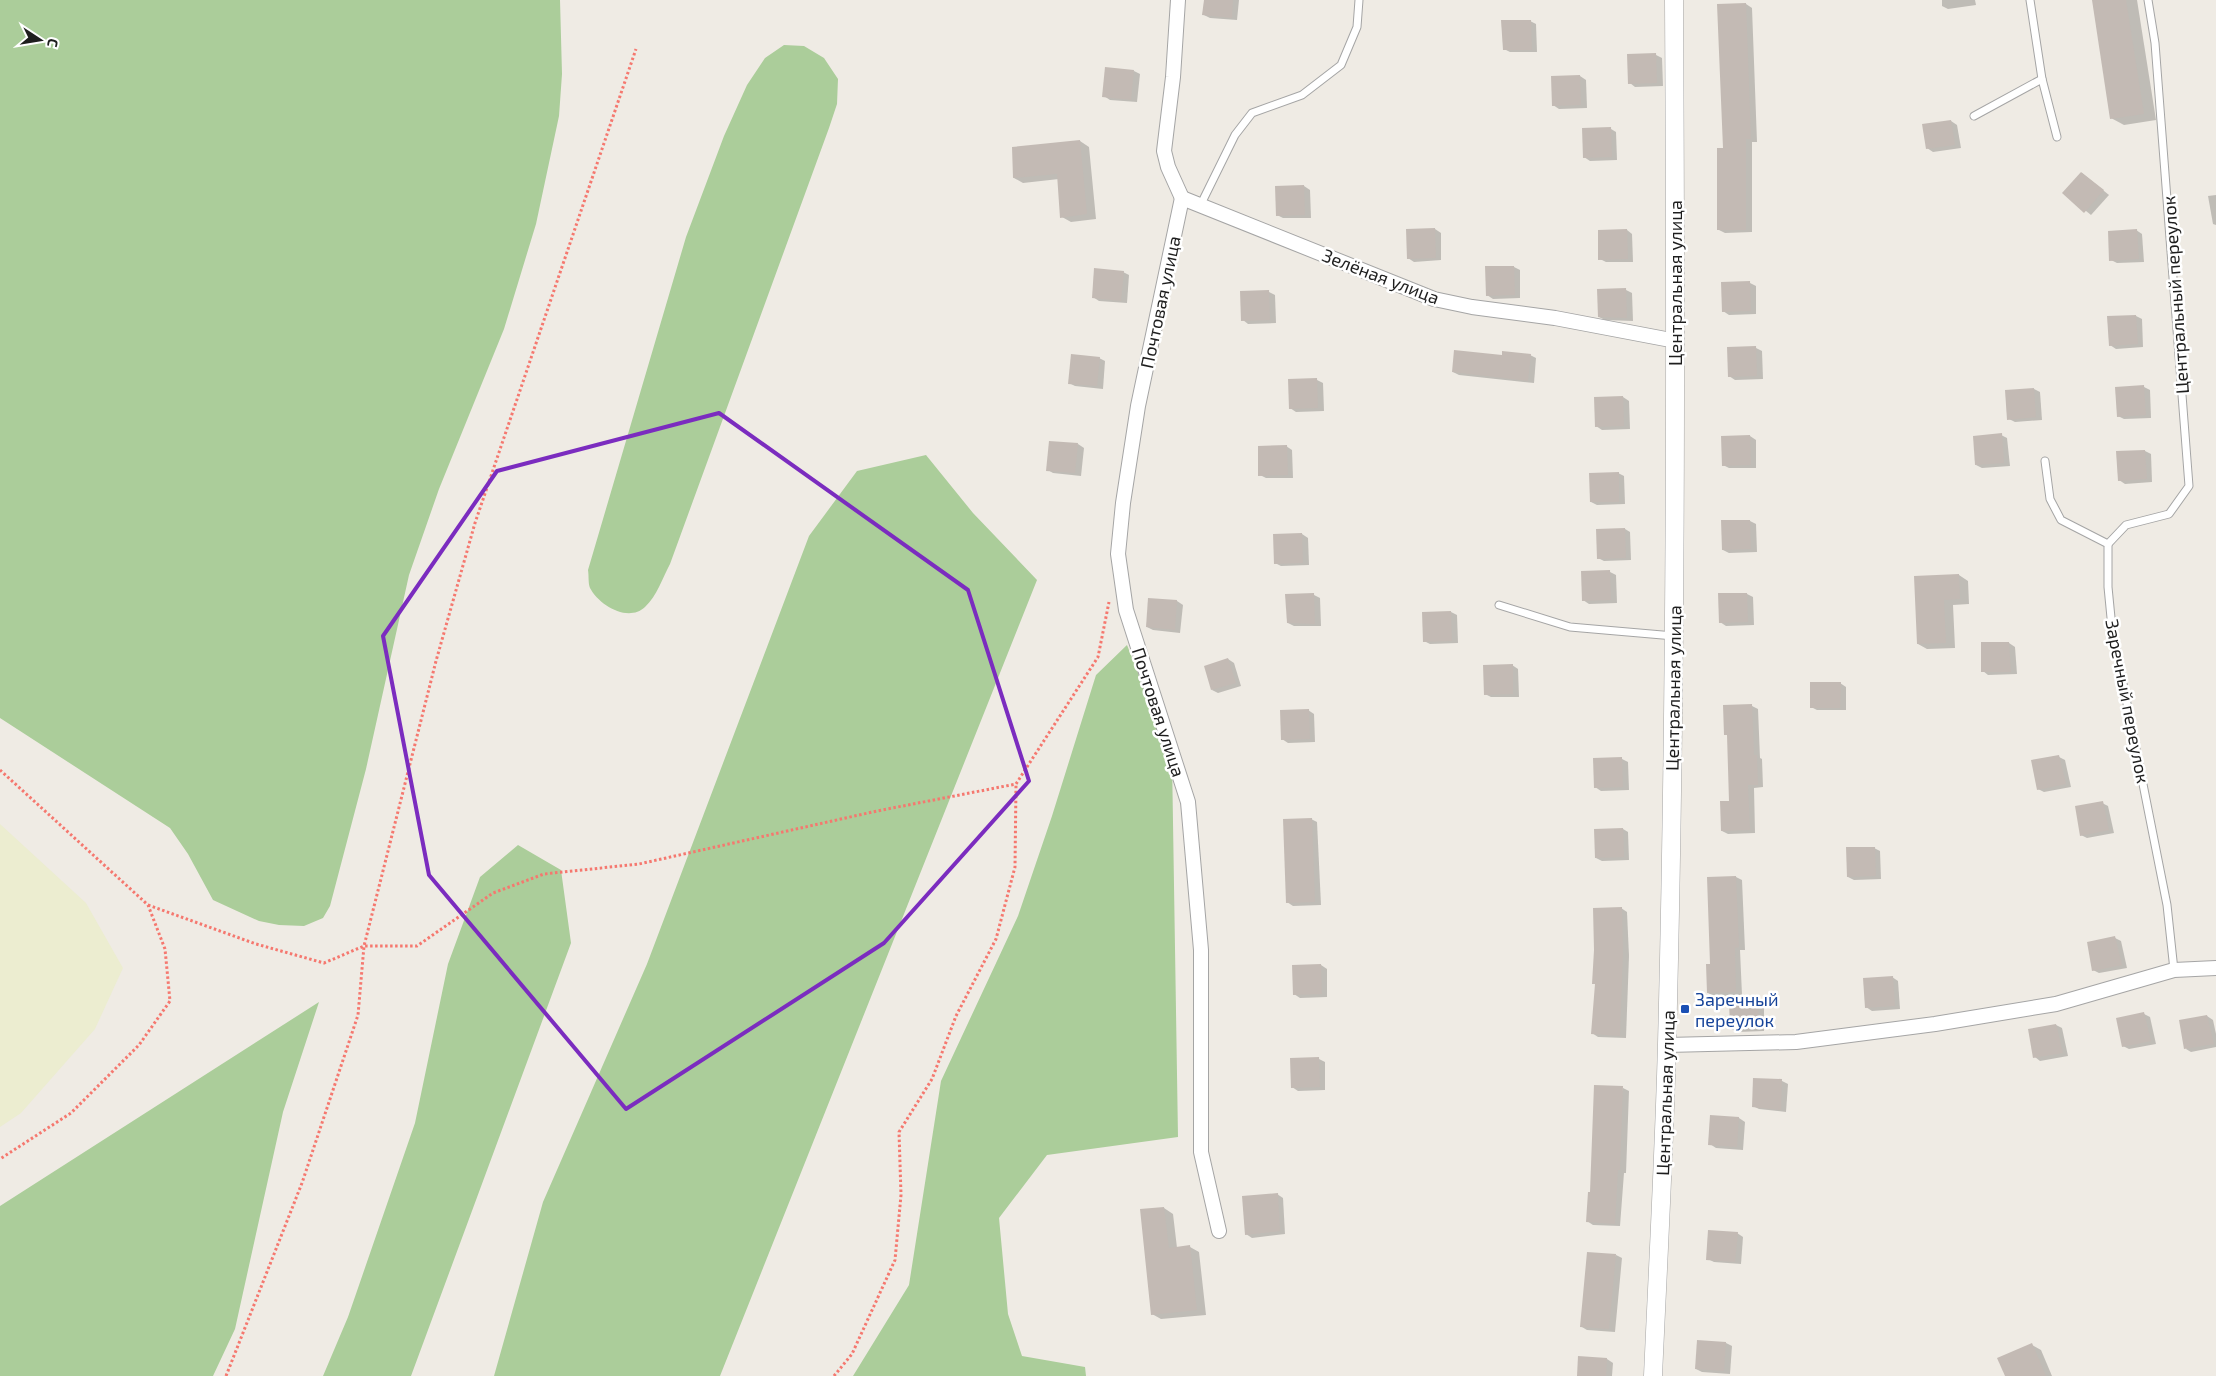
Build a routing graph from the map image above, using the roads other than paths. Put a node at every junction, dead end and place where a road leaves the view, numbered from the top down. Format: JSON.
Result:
{"nodes":[{"id":1,"x":1178,"y":0,"type":"edge"},
{"id":2,"x":1359,"y":0,"type":"edge"},
{"id":3,"x":1674,"y":0,"type":"edge"},
{"id":4,"x":2030,"y":0,"type":"edge"},
{"id":5,"x":2148,"y":0,"type":"edge"},
{"id":6,"x":2042,"y":79,"type":"junction"},
{"id":7,"x":1974,"y":116,"type":"dead end"},
{"id":8,"x":2056,"y":137,"type":"dead end"},
{"id":9,"x":1182,"y":198,"type":"junction"},
{"id":10,"x":1201,"y":204,"type":"junction"},
{"id":11,"x":1676,"y":341,"type":"junction"},
{"id":12,"x":2045,"y":462,"type":"dead end"},
{"id":13,"x":2108,"y":544,"type":"junction"},
{"id":14,"x":1499,"y":606,"type":"dead end"},
{"id":15,"x":1674,"y":636,"type":"junction"},
{"id":16,"x":2216,"y":968,"type":"edge"},
{"id":17,"x":2174,"y":970,"type":"junction"},
{"id":18,"x":1667,"y":1045,"type":"junction"},
{"id":19,"x":1219,"y":1231,"type":"dead end"},
{"id":20,"x":1653,"y":1376,"type":"edge"}],
"edges":[{"from":1,"to":9,"type":"street"},
{"from":2,"to":10,"type":"lane"},
{"from":3,"to":11,"type":"street","name":"Центральная улица"},
{"from":4,"to":6,"type":"lane"},
{"from":5,"to":13,"type":"lane","name":"Центральный переулок"},
{"from":6,"to":7,"type":"lane"},
{"from":6,"to":8,"type":"lane"},
{"from":9,"to":10,"type":"street","name":"Зелёная улица"},
{"from":9,"to":19,"type":"street","name":"Почтовая улица"},
{"from":10,"to":11,"type":"street","name":"Зелёная улица"},
{"from":11,"to":15,"type":"street","name":"Центральная улица"},
{"from":12,"to":13,"type":"lane"},
{"from":13,"to":17,"type":"lane","name":"Заречный переулок"},
{"from":14,"to":15,"type":"lane"},
{"from":15,"to":18,"type":"street","name":"Центральная улица"},
{"from":16,"to":17,"type":"street"},
{"from":17,"to":18,"type":"street"},
{"from":18,"to":20,"type":"street","name":"Центральная улица"}]}
